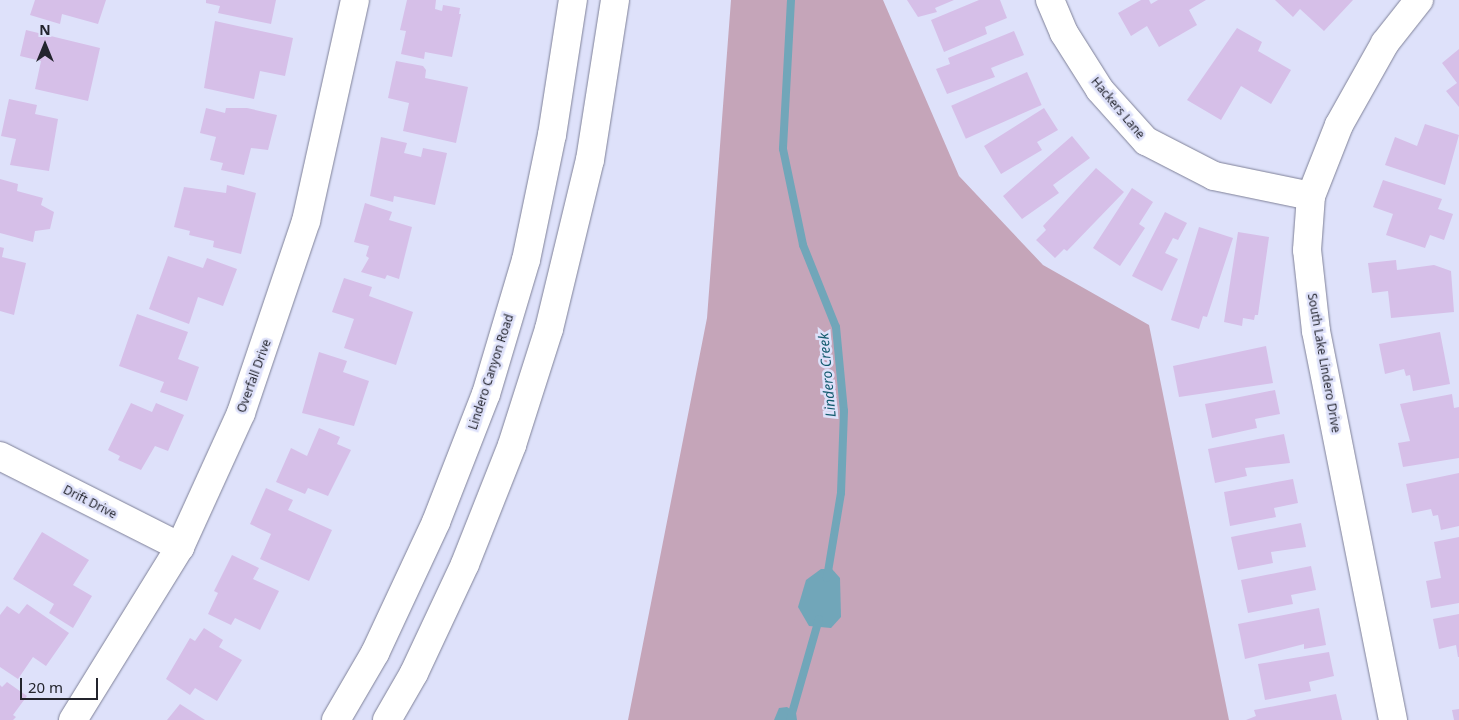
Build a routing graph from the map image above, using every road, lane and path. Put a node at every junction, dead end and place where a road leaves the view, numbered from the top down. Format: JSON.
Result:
{"nodes":[{"id":1,"x":355,"y":0,"type":"edge"},
{"id":2,"x":573,"y":0,"type":"edge"},
{"id":3,"x":615,"y":0,"type":"edge"},
{"id":4,"x":1050,"y":0,"type":"edge"},
{"id":5,"x":1419,"y":0,"type":"edge"},
{"id":6,"x":1311,"y":196,"type":"junction"},
{"id":7,"x":0,"y":456,"type":"edge"},
{"id":8,"x":180,"y":547,"type":"junction"},
{"id":9,"x":73,"y":720,"type":"edge"},
{"id":10,"x":336,"y":720,"type":"edge"},
{"id":11,"x":386,"y":720,"type":"edge"},
{"id":12,"x":1393,"y":720,"type":"edge"}],
"edges":[{"from":1,"to":8,"type":"street","name":"Overfall Drive"},
{"from":2,"to":10,"type":"street","name":"Lindero Canyon Road"},
{"from":3,"to":11,"type":"street"},
{"from":4,"to":6,"type":"street","name":"Hackers Lane"},
{"from":5,"to":6,"type":"street","name":"South Lake Lindero Drive"},
{"from":6,"to":12,"type":"street","name":"South Lake Lindero Drive"},
{"from":7,"to":8,"type":"street","name":"Drift Drive"},
{"from":8,"to":9,"type":"street","name":"Overfall Drive"}]}
